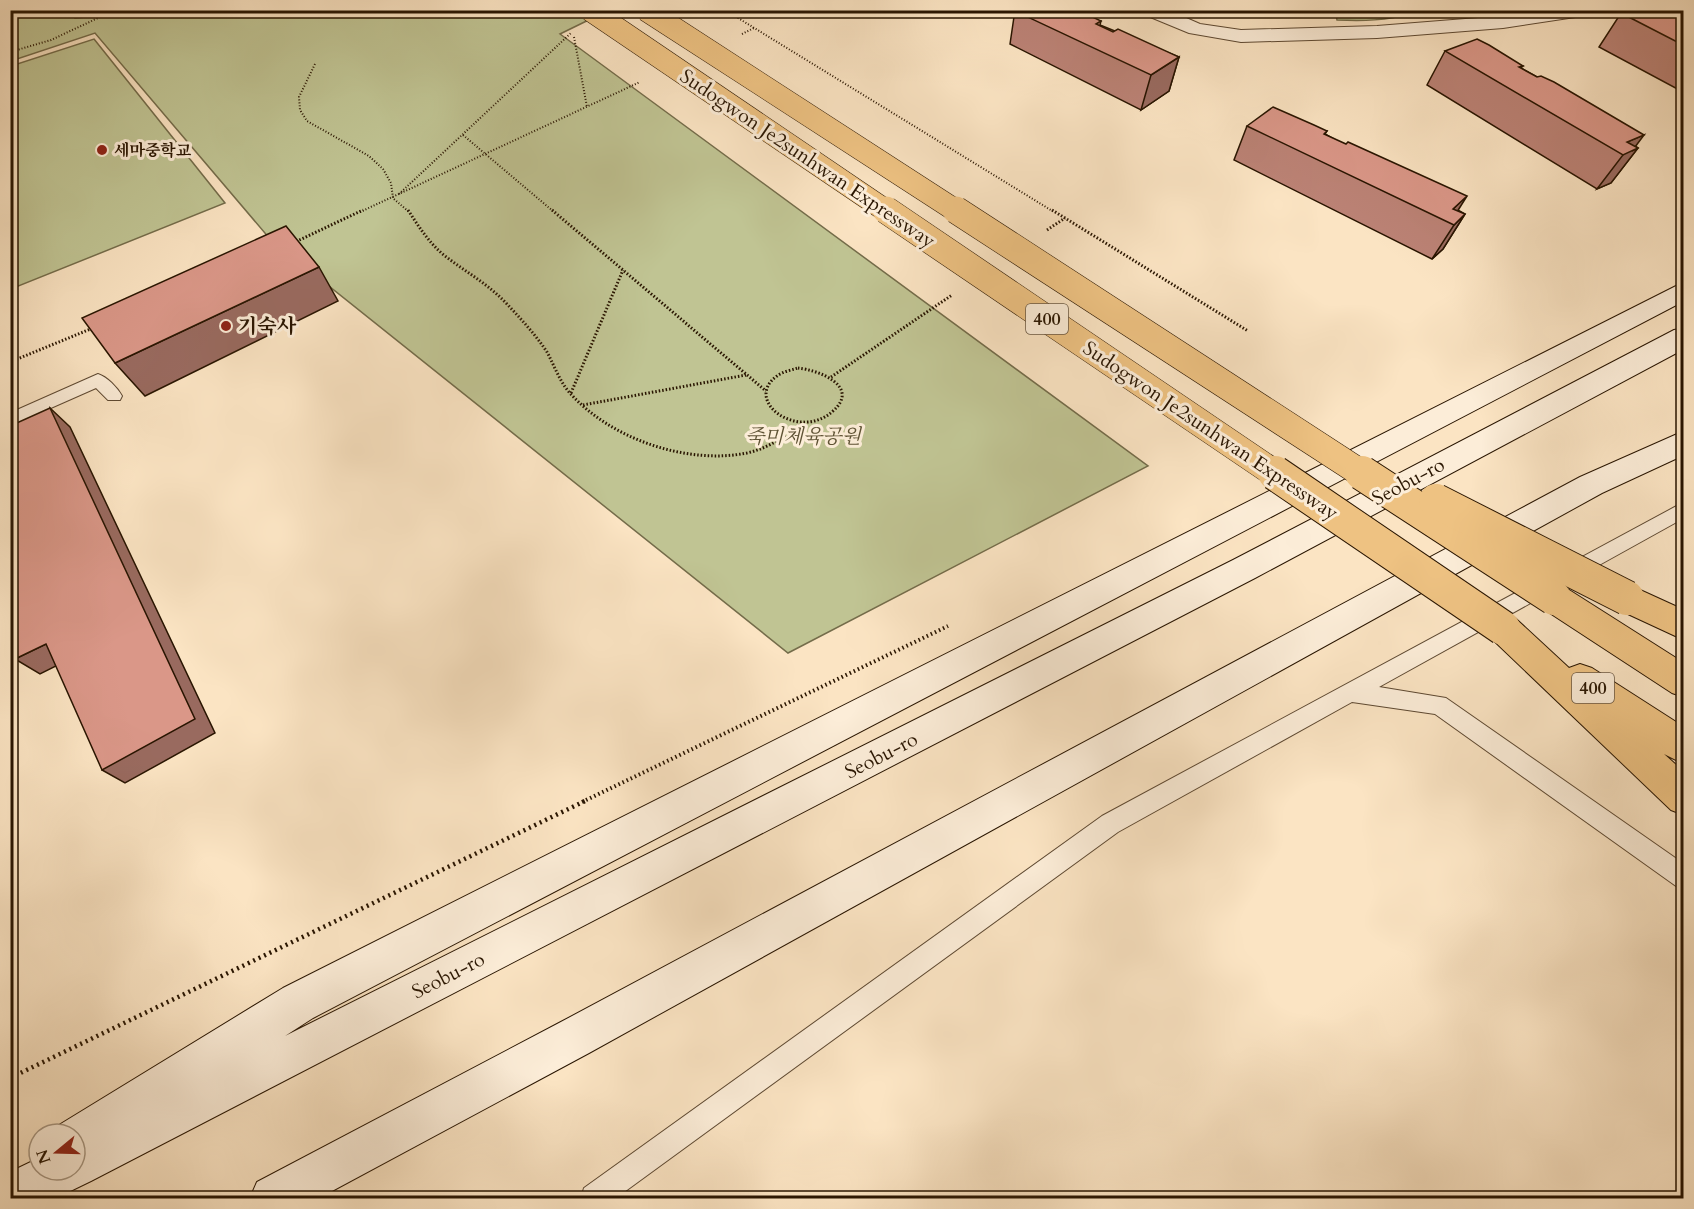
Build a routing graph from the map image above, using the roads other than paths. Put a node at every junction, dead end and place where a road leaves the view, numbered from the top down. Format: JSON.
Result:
{"nodes":[{"id":1,"x":590,"y":10,"type":"edge"},
{"id":2,"x":646,"y":10,"type":"edge"},
{"id":3,"x":1150,"y":10,"type":"edge"},
{"id":4,"x":1582,"y":10,"type":"edge"},
{"id":5,"x":1683,"y":290,"type":"edge"},
{"id":6,"x":1683,"y":337,"type":"edge"},
{"id":7,"x":114,"y":396,"type":"edge"},
{"id":8,"x":1271,"y":416,"type":"junction"},
{"id":9,"x":10,"y":420,"type":"edge"},
{"id":10,"x":1683,"y":442,"type":"edge"},
{"id":11,"x":1683,"y":509,"type":"edge"},
{"id":12,"x":1683,"y":626,"type":"edge"},
{"id":13,"x":1503,"y":628,"type":"junction"},
{"id":14,"x":1683,"y":682,"type":"edge"},
{"id":15,"x":1350,"y":692,"type":"junction"},
{"id":16,"x":1683,"y":747,"type":"edge"},
{"id":17,"x":1683,"y":797,"type":"edge"},
{"id":18,"x":1683,"y":878,"type":"edge"},
{"id":19,"x":87,"y":1133,"type":"edge"},
{"id":20,"x":87,"y":1158,"type":"edge"},
{"id":21,"x":27,"y":1170,"type":"edge"},
{"id":22,"x":10,"y":1180,"type":"edge"},
{"id":23,"x":40,"y":1182,"type":"edge"},
{"id":24,"x":10,"y":1197,"type":"edge"},
{"id":25,"x":273,"y":1198,"type":"edge"},
{"id":26,"x":594,"y":1198,"type":"edge"}],
"edges":[{"from":1,"to":13,"type":"highway","name":"Sudogwon Je2sunhwan Expressway","number":"400","bridge":true},
{"from":2,"to":8,"type":"highway","name":"Sudogwon Je2sunhwan Expressway","number":"400","bridge":true},
{"from":3,"to":4,"type":"main road"},
{"from":5,"to":19,"type":"main road"},
{"from":6,"to":20,"type":"main road","name":"Seobu-ro"},
{"from":7,"to":9,"type":"lane"},
{"from":8,"to":12,"type":"highway","number":"400","bridge":true},
{"from":8,"to":14,"type":"highway","name":"Sudogwon Je2sunhwan Expressway","number":"400","bridge":true},
{"from":10,"to":25,"type":"main road"},
{"from":11,"to":15,"type":"lane"},
{"from":13,"to":16,"type":"highway","name":"Sudogwon Je2sunhwan Expressway","number":"400"},
{"from":13,"to":17,"type":"highway"},
{"from":15,"to":18,"type":"lane"},
{"from":15,"to":26,"type":"lane"},
{"from":21,"to":22,"type":"main road"},
{"from":23,"to":24,"type":"main road"}]}
